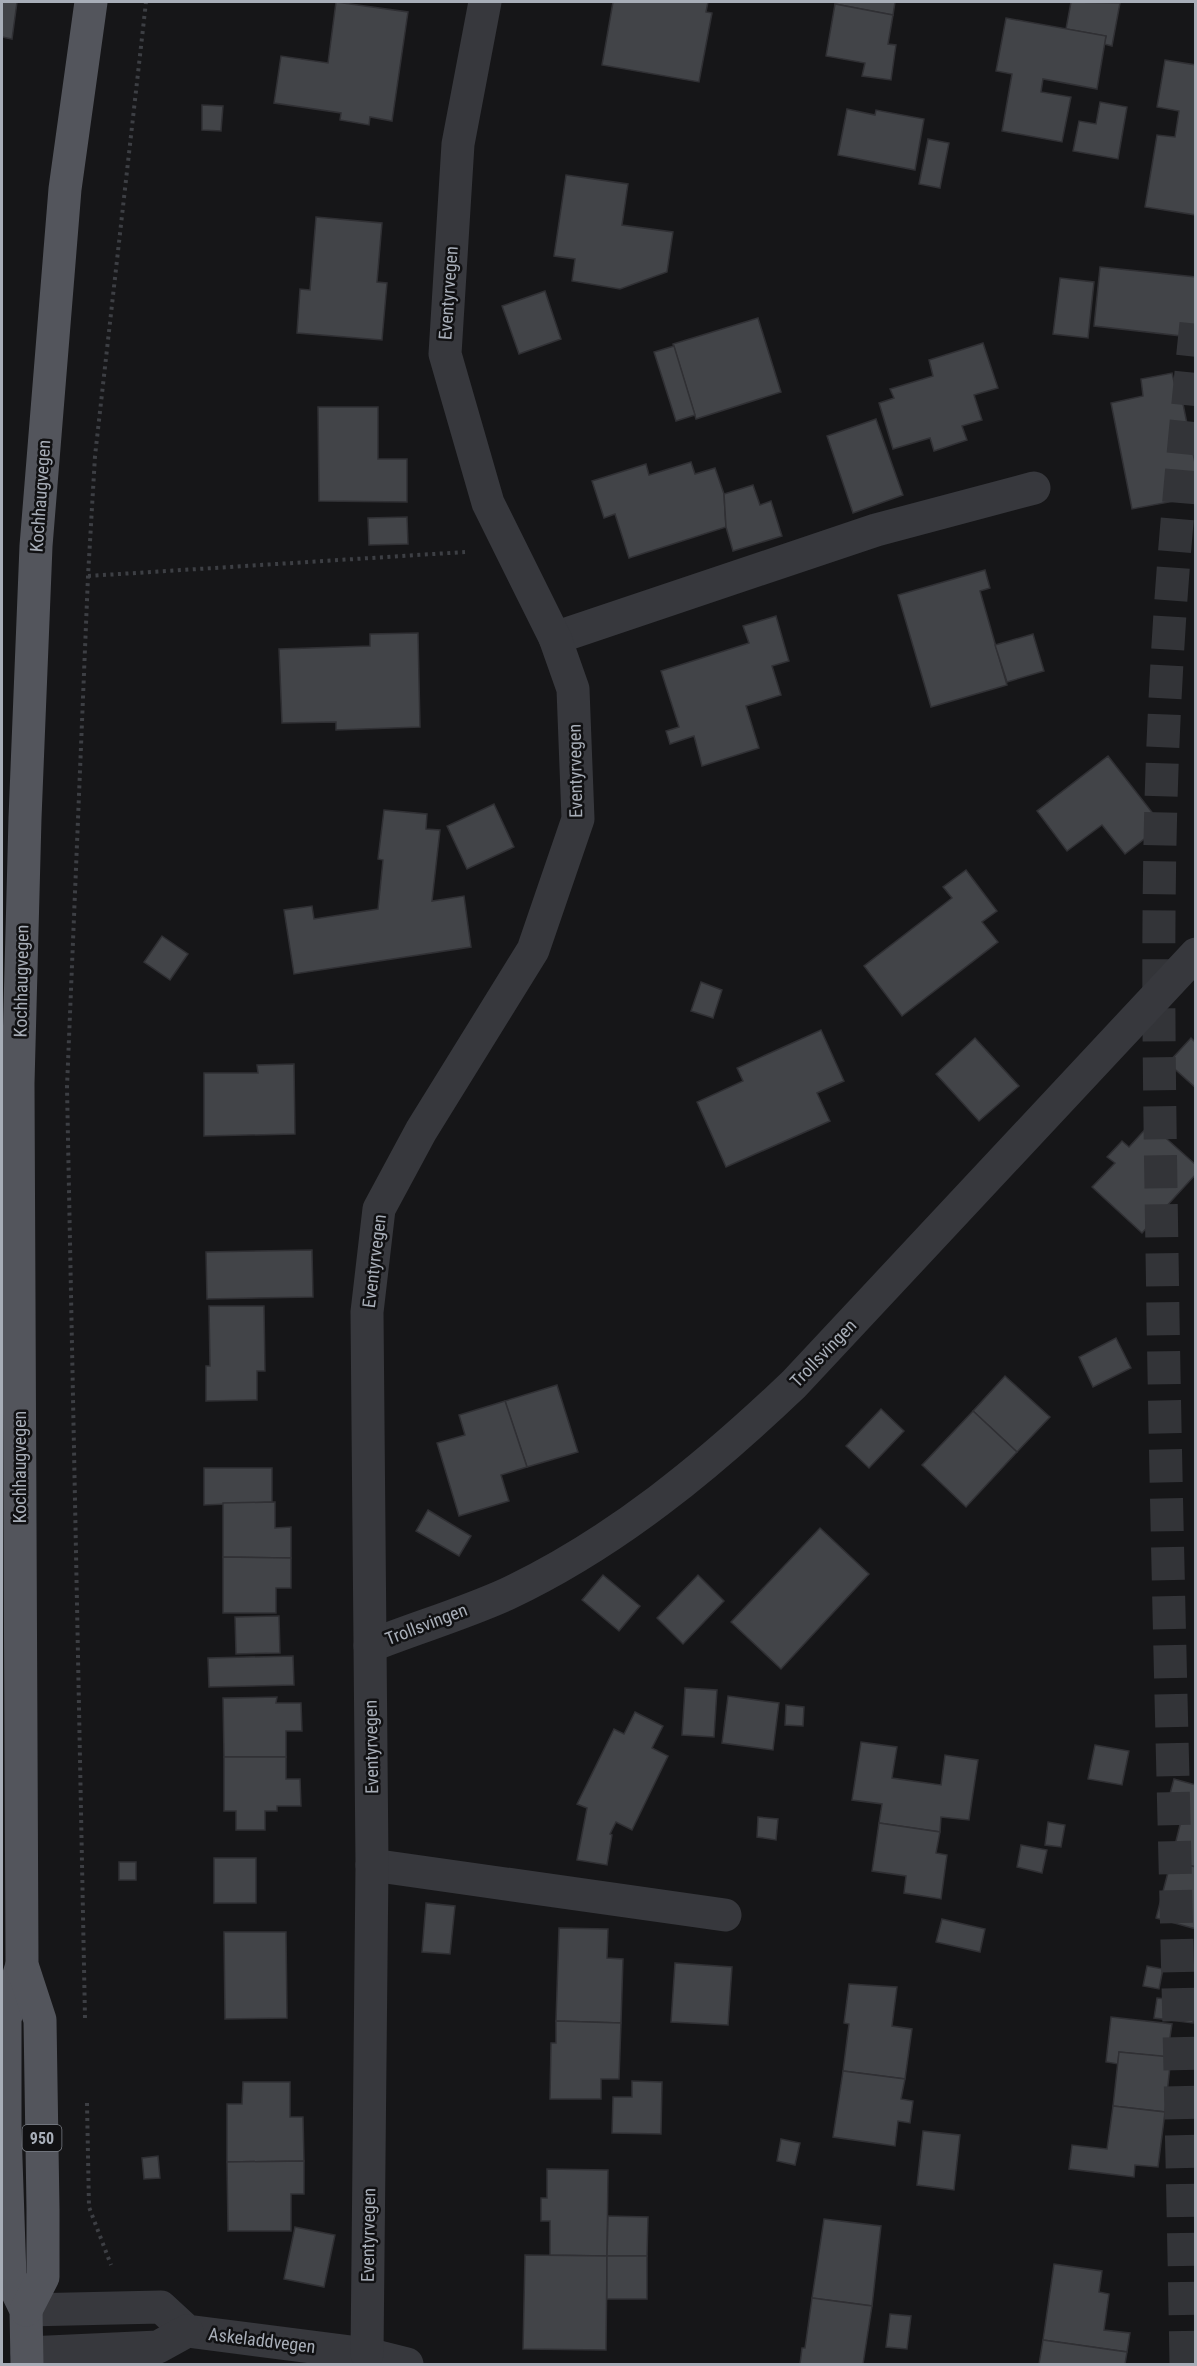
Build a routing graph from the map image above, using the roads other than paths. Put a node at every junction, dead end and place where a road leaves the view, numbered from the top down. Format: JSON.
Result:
{"nodes":[{"id":1,"x":91,"y":2,"type":"edge"},
{"id":2,"x":485,"y":2,"type":"edge"},
{"id":3,"x":1034,"y":488,"type":"dead end"},
{"id":4,"x":555,"y":638,"type":"junction"},
{"id":5,"x":1196,"y":954,"type":"edge"},
{"id":6,"x":370,"y":1646,"type":"junction"},
{"id":7,"x":372,"y":1865,"type":"junction"},
{"id":8,"x":725,"y":1915,"type":"dead end"},
{"id":9,"x":22,"y":1965,"type":"junction"},
{"id":10,"x":3,"y":2053,"type":"edge"},
{"id":11,"x":3,"y":2130,"type":"edge"},
{"id":12,"x":26,"y":2310,"type":"junction"},
{"id":13,"x":187,"y":2331,"type":"junction"},
{"id":14,"x":367,"y":2354,"type":"junction"},
{"id":15,"x":27,"y":2359,"type":"edge"},
{"id":16,"x":407,"y":2364,"type":"edge"}],
"edges":[{"from":1,"to":9,"type":"main road","name":"Kochhaugvegen","number":"950"},
{"from":2,"to":4,"type":"street","name":"Eventyrvegen"},
{"from":3,"to":4,"type":"street"},
{"from":4,"to":6,"type":"street","name":"Eventyrvegen"},
{"from":5,"to":6,"type":"street","name":"Trollsvingen"},
{"from":6,"to":7,"type":"street","name":"Eventyrvegen"},
{"from":7,"to":8,"type":"street"},
{"from":7,"to":14,"type":"street","name":"Eventyrvegen"},
{"from":9,"to":10,"type":"main road","name":"Kochhaugvegen","number":"950"},
{"from":9,"to":12,"type":"main road","name":"Kochhaugvegen","number":"950"},
{"from":10,"to":11,"type":"main road","name":"Kochhaugvegen","number":"950"},
{"from":11,"to":12,"type":"main road","name":"Kochhaugvegen","number":"950"},
{"from":12,"to":13,"type":"street","name":"Askeladdvegen"},
{"from":12,"to":15,"type":"main road","name":"Kochhaugvegen","number":"950"},
{"from":13,"to":14,"type":"street","name":"Askeladdvegen"},
{"from":13,"to":15,"type":"street","name":"Askeladdvegen"},
{"from":14,"to":16,"type":"street","name":"Askeladdvegen"}]}
